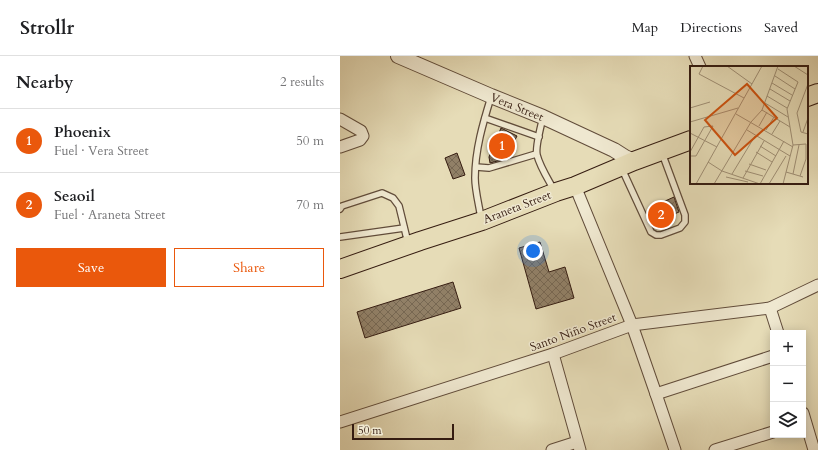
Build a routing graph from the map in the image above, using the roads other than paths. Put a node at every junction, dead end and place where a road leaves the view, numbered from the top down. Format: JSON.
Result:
{"nodes":[{"id":1,"x":398,"y":56,"type":"edge"},
{"id":2,"x":695,"y":56,"type":"edge"},
{"id":3,"x":700,"y":66,"type":"edge"},
{"id":4,"x":491,"y":96,"type":"junction"},
{"id":5,"x":543,"y":117,"type":"junction"},
{"id":6,"x":485,"y":118,"type":"junction"},
{"id":7,"x":340,"y":119,"type":"edge"},
{"id":8,"x":539,"y":137,"type":"junction"},
{"id":9,"x":690,"y":140,"type":"edge"},
{"id":10,"x":340,"y":147,"type":"edge"},
{"id":11,"x":662,"y":151,"type":"junction"},
{"id":12,"x":536,"y":154,"type":"junction"},
{"id":13,"x":628,"y":164,"type":"junction"},
{"id":14,"x":476,"y":167,"type":"junction"},
{"id":15,"x":574,"y":186,"type":"junction"},
{"id":16,"x":556,"y":192,"type":"junction"},
{"id":17,"x":340,"y":209,"type":"edge"},
{"id":18,"x":482,"y":221,"type":"junction"},
{"id":19,"x":340,"y":237,"type":"edge"},
{"id":20,"x":406,"y":237,"type":"junction"},
{"id":21,"x":340,"y":269,"type":"edge"},
{"id":22,"x":818,"y":285,"type":"edge"},
{"id":23,"x":770,"y":308,"type":"junction"},
{"id":24,"x":632,"y":325,"type":"junction"},
{"id":25,"x":777,"y":330,"type":"edge"},
{"id":26,"x":553,"y":354,"type":"junction"},
{"id":27,"x":770,"y":357,"type":"edge"},
{"id":28,"x":656,"y":394,"type":"junction"},
{"id":29,"x":340,"y":422,"type":"edge"},
{"id":30,"x":806,"y":425,"type":"edge"},
{"id":31,"x":770,"y":433,"type":"edge"},
{"id":32,"x":579,"y":446,"type":"edge"},
{"id":33,"x":552,"y":450,"type":"edge"},
{"id":34,"x":674,"y":450,"type":"edge"},
{"id":35,"x":715,"y":450,"type":"edge"},
{"id":36,"x":814,"y":450,"type":"edge"}],
"edges":[{"from":1,"to":4,"type":"street","name":"Vera Street"},
{"from":2,"to":3,"type":"street"},
{"from":4,"to":5,"type":"street","name":"Vera Street"},
{"from":4,"to":6,"type":"lane"},
{"from":5,"to":8,"type":"lane"},
{"from":5,"to":13,"type":"street","name":"Vera Street"},
{"from":6,"to":8,"type":"lane"},
{"from":6,"to":14,"type":"lane"},
{"from":7,"to":10,"type":"street"},
{"from":8,"to":12,"type":"lane"},
{"from":9,"to":11,"type":"highway","name":"Araneta Street"},
{"from":11,"to":13,"type":"highway","name":"Araneta Street"},
{"from":11,"to":13,"type":"lane"},
{"from":12,"to":14,"type":"lane"},
{"from":12,"to":16,"type":"lane"},
{"from":13,"to":15,"type":"highway","name":"Araneta Street"},
{"from":14,"to":18,"type":"lane"},
{"from":15,"to":16,"type":"highway","name":"Araneta Street"},
{"from":15,"to":24,"type":"street"},
{"from":16,"to":18,"type":"highway","name":"Araneta Street"},
{"from":17,"to":20,"type":"lane"},
{"from":18,"to":20,"type":"highway","name":"Araneta Street"},
{"from":19,"to":20,"type":"lane"},
{"from":20,"to":21,"type":"highway","name":"Araneta Street"},
{"from":22,"to":23,"type":"street","name":"Santo Niño Street"},
{"from":23,"to":24,"type":"street","name":"Santo Niño Street"},
{"from":23,"to":25,"type":"street"},
{"from":24,"to":26,"type":"street","name":"Santo Niño Street"},
{"from":24,"to":28,"type":"street"},
{"from":26,"to":29,"type":"street","name":"Santo Niño Street"},
{"from":26,"to":32,"type":"street"},
{"from":27,"to":28,"type":"street"},
{"from":28,"to":34,"type":"street"},
{"from":30,"to":36,"type":"street"},
{"from":31,"to":35,"type":"street"},
{"from":32,"to":33,"type":"street"}]}
